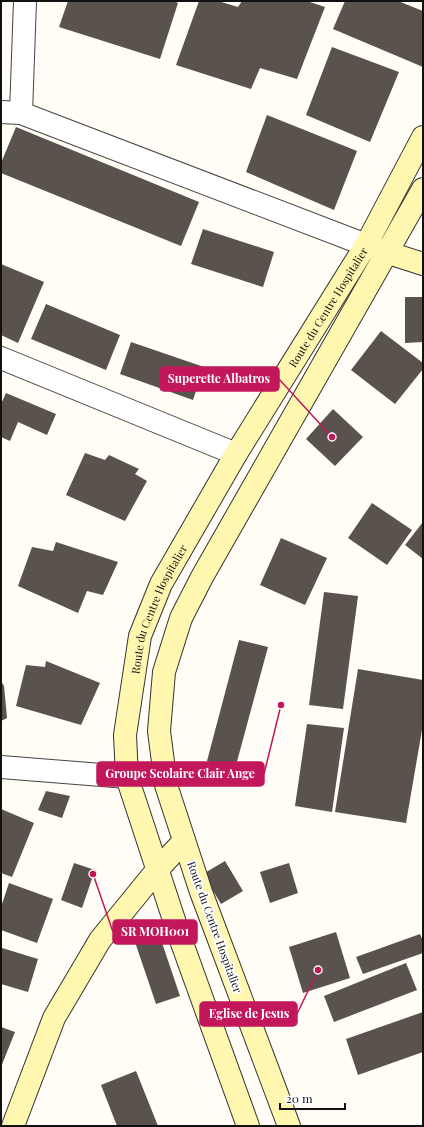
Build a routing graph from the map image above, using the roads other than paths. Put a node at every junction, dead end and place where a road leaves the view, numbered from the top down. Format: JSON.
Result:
{"nodes":[{"id":1,"x":26,"y":1,"type":"edge"},
{"id":2,"x":11,"y":113,"type":"edge"},
{"id":3,"x":423,"y":137,"type":"edge"},
{"id":4,"x":423,"y":189,"type":"edge"},
{"id":5,"x":366,"y":245,"type":"junction"},
{"id":6,"x":387,"y":253,"type":"junction"},
{"id":7,"x":423,"y":264,"type":"edge"},
{"id":8,"x":1,"y":358,"type":"edge"},
{"id":9,"x":236,"y":454,"type":"junction"},
{"id":10,"x":1,"y":767,"type":"edge"},
{"id":11,"x":127,"y":777,"type":"junction"},
{"id":12,"x":184,"y":841,"type":"junction"},
{"id":13,"x":157,"y":870,"type":"junction"},
{"id":14,"x":13,"y":1126,"type":"edge"},
{"id":15,"x":248,"y":1126,"type":"edge"},
{"id":16,"x":289,"y":1126,"type":"edge"}],
"edges":[{"from":1,"to":2,"type":"street"},
{"from":2,"to":5,"type":"street"},
{"from":3,"to":5,"type":"street","name":"Route du Centre Hospitalier"},
{"from":4,"to":6,"type":"street","name":"Route du Centre Hospitalier"},
{"from":5,"to":6,"type":"street"},
{"from":5,"to":9,"type":"street","name":"Route du Centre Hospitalier"},
{"from":6,"to":7,"type":"street"},
{"from":6,"to":12,"type":"street","name":"Route du Centre Hospitalier"},
{"from":8,"to":9,"type":"street"},
{"from":9,"to":11,"type":"street","name":"Route du Centre Hospitalier"},
{"from":10,"to":11,"type":"street"},
{"from":11,"to":13,"type":"street","name":"Route du Centre Hospitalier"},
{"from":12,"to":13,"type":"street"},
{"from":12,"to":16,"type":"street","name":"Route du Centre Hospitalier"},
{"from":13,"to":14,"type":"street"},
{"from":13,"to":15,"type":"street","name":"Route du Centre Hospitalier"}]}
